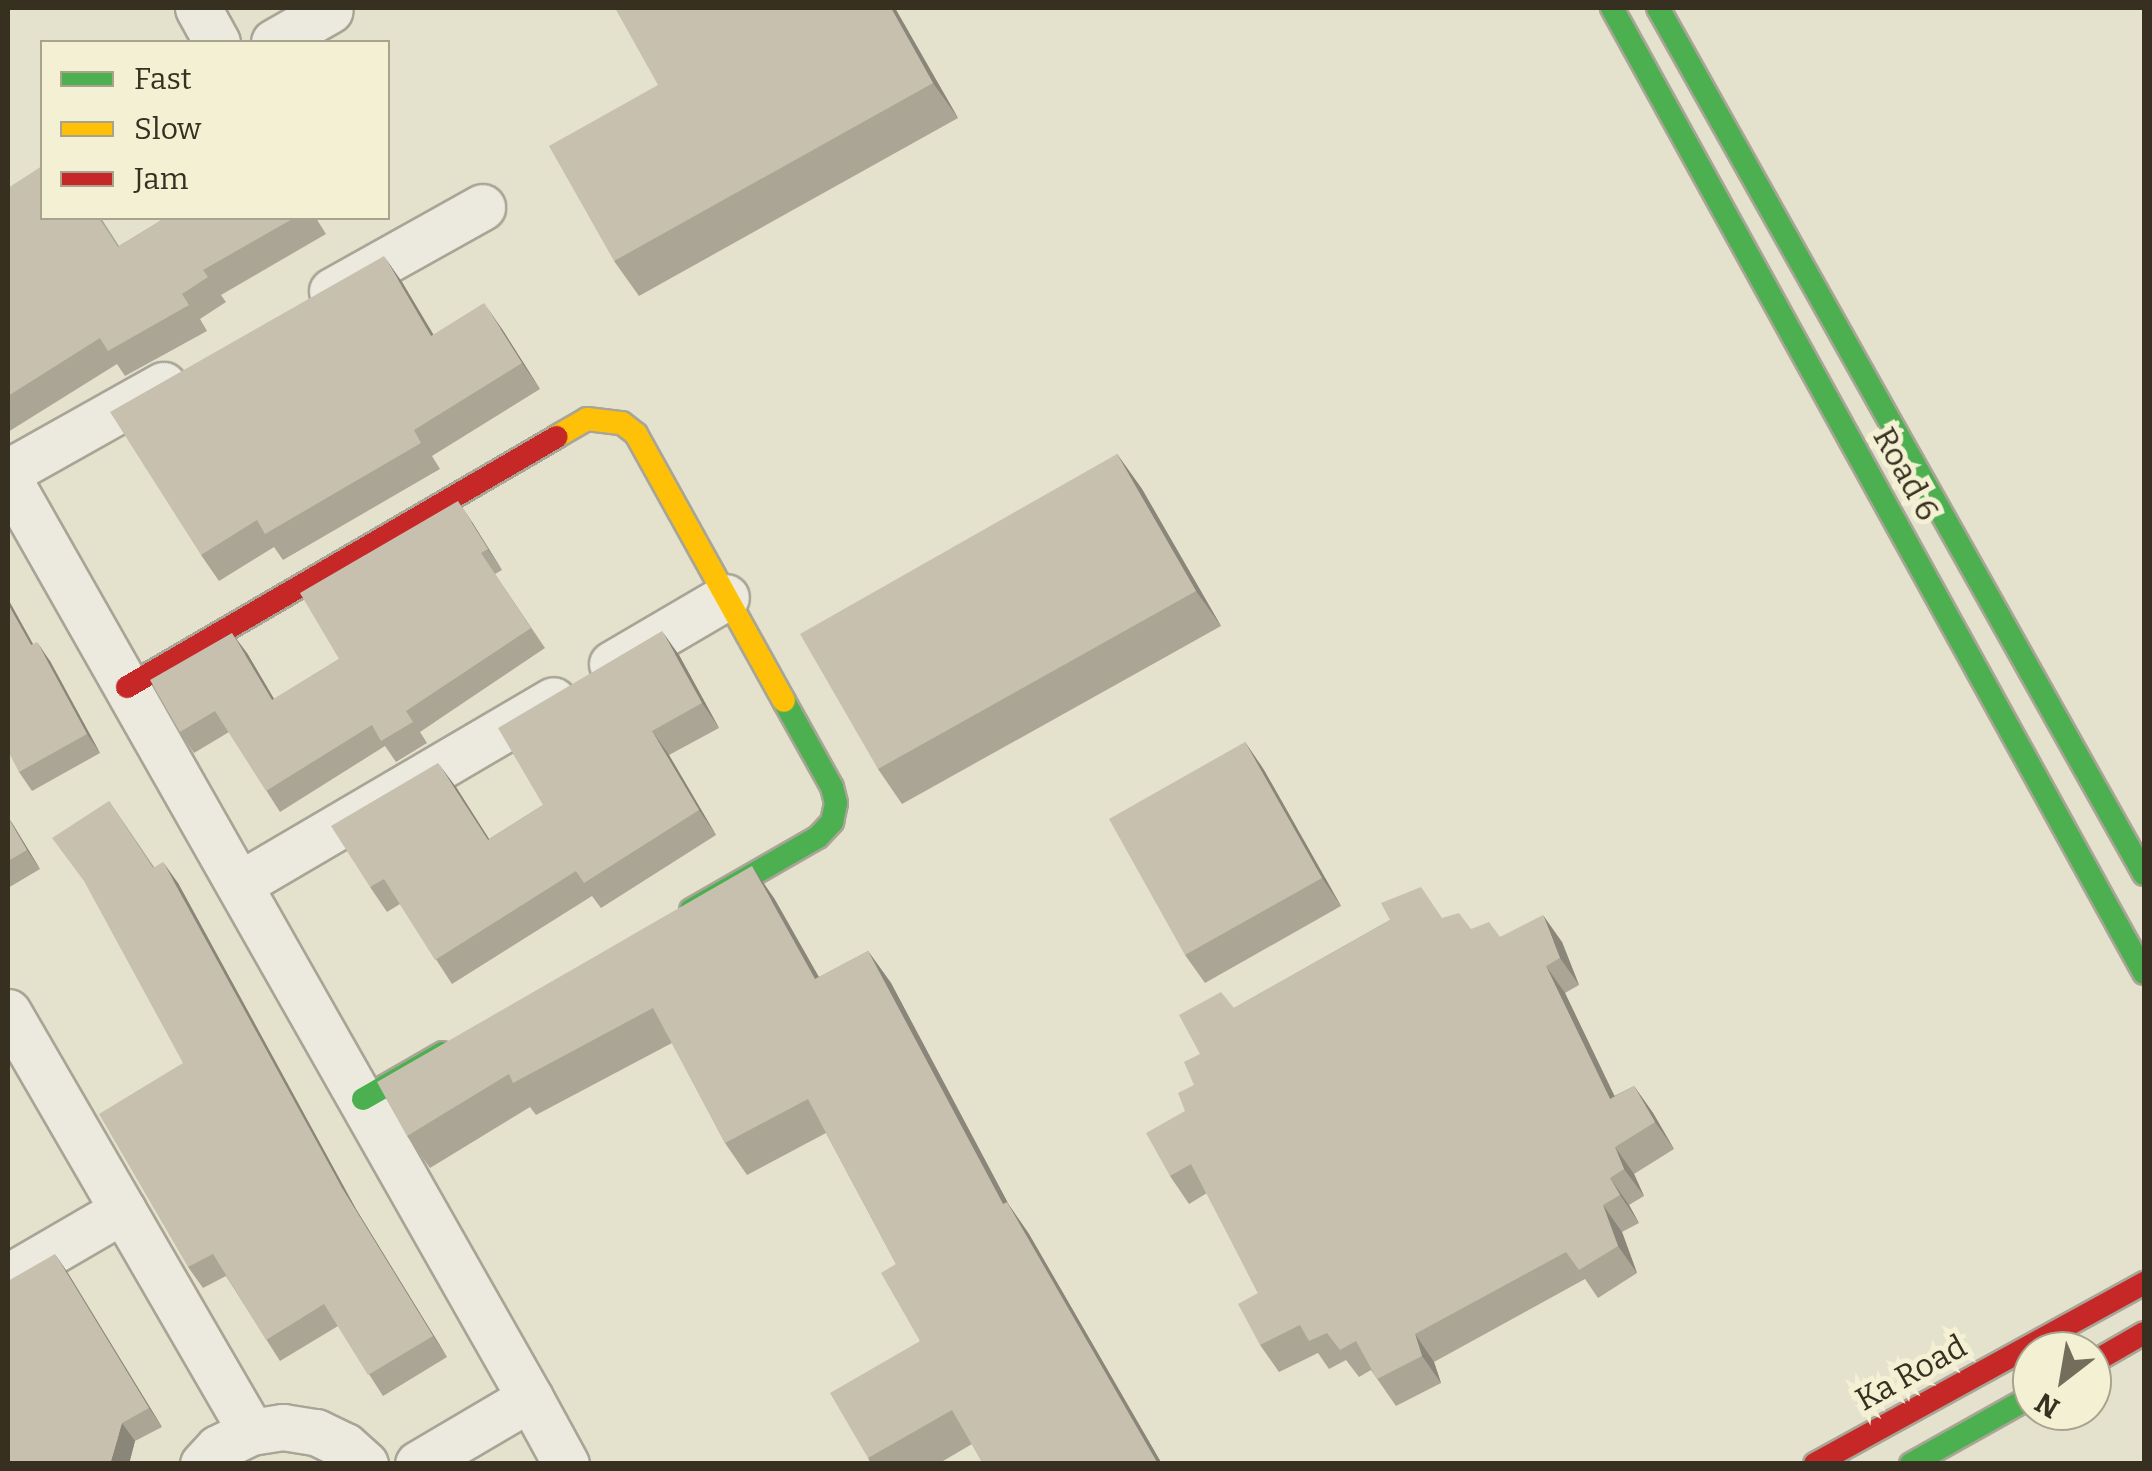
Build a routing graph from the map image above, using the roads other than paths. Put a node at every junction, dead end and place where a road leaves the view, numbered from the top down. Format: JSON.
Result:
{"nodes":[{"id":1,"x":198,"y":8,"type":"edge"},
{"id":2,"x":1612,"y":8,"type":"edge"},
{"id":3,"x":1658,"y":8,"type":"edge"},
{"id":4,"x":330,"y":10,"type":"dead end"},
{"id":5,"x":216,"y":40,"type":"edge"},
{"id":6,"x":278,"y":40,"type":"edge"},
{"id":7,"x":482,"y":207,"type":"dead end"},
{"id":8,"x":295,"y":312,"type":"edge"},
{"id":9,"x":194,"y":368,"type":"edge"},
{"id":10,"x":8,"y":475,"type":"edge"},
{"id":11,"x":726,"y":597,"type":"junction"},
{"id":12,"x":128,"y":687,"type":"junction"},
{"id":13,"x":2144,"y":874,"type":"edge"},
{"id":14,"x":240,"y":884,"type":"junction"},
{"id":15,"x":666,"y":924,"type":"edge"},
{"id":16,"x":2144,"y":973,"type":"edge"},
{"id":17,"x":8,"y":1012,"type":"edge"},
{"id":18,"x":464,"y":1040,"type":"edge"},
{"id":19,"x":363,"y":1098,"type":"junction"},
{"id":20,"x":123,"y":1210,"type":"junction"},
{"id":21,"x":8,"y":1277,"type":"edge"},
{"id":22,"x":2144,"y":1283,"type":"edge"},
{"id":23,"x":2144,"y":1334,"type":"edge"},
{"id":24,"x":2112,"y":1352,"type":"edge"},
{"id":25,"x":530,"y":1398,"type":"junction"},
{"id":26,"x":2012,"y":1407,"type":"edge"},
{"id":27,"x":251,"y":1432,"type":"junction"},
{"id":28,"x":204,"y":1464,"type":"edge"},
{"id":29,"x":365,"y":1464,"type":"edge"},
{"id":30,"x":418,"y":1464,"type":"edge"},
{"id":31,"x":566,"y":1464,"type":"edge"},
{"id":32,"x":1814,"y":1464,"type":"edge"},
{"id":33,"x":1911,"y":1464,"type":"edge"}],
"edges":[{"from":1,"to":5,"type":"street"},
{"from":2,"to":16,"type":"street","name":"Road 6"},
{"from":3,"to":13,"type":"street","name":"Road 6"},
{"from":4,"to":6,"type":"street"},
{"from":7,"to":8,"type":"street"},
{"from":9,"to":10,"type":"street"},
{"from":10,"to":12,"type":"street"},
{"from":11,"to":12,"type":"street"},
{"from":11,"to":14,"type":"street"},
{"from":11,"to":15,"type":"street"},
{"from":12,"to":14,"type":"street"},
{"from":14,"to":19,"type":"street"},
{"from":17,"to":20,"type":"street"},
{"from":18,"to":19,"type":"street"},
{"from":19,"to":25,"type":"street"},
{"from":20,"to":21,"type":"street"},
{"from":20,"to":27,"type":"street"},
{"from":22,"to":32,"type":"street","name":"Ka Road"},
{"from":23,"to":24,"type":"street"},
{"from":25,"to":30,"type":"street"},
{"from":25,"to":31,"type":"street"},
{"from":26,"to":33,"type":"street"},
{"from":27,"to":28,"type":"street"},
{"from":27,"to":29,"type":"street"}]}
